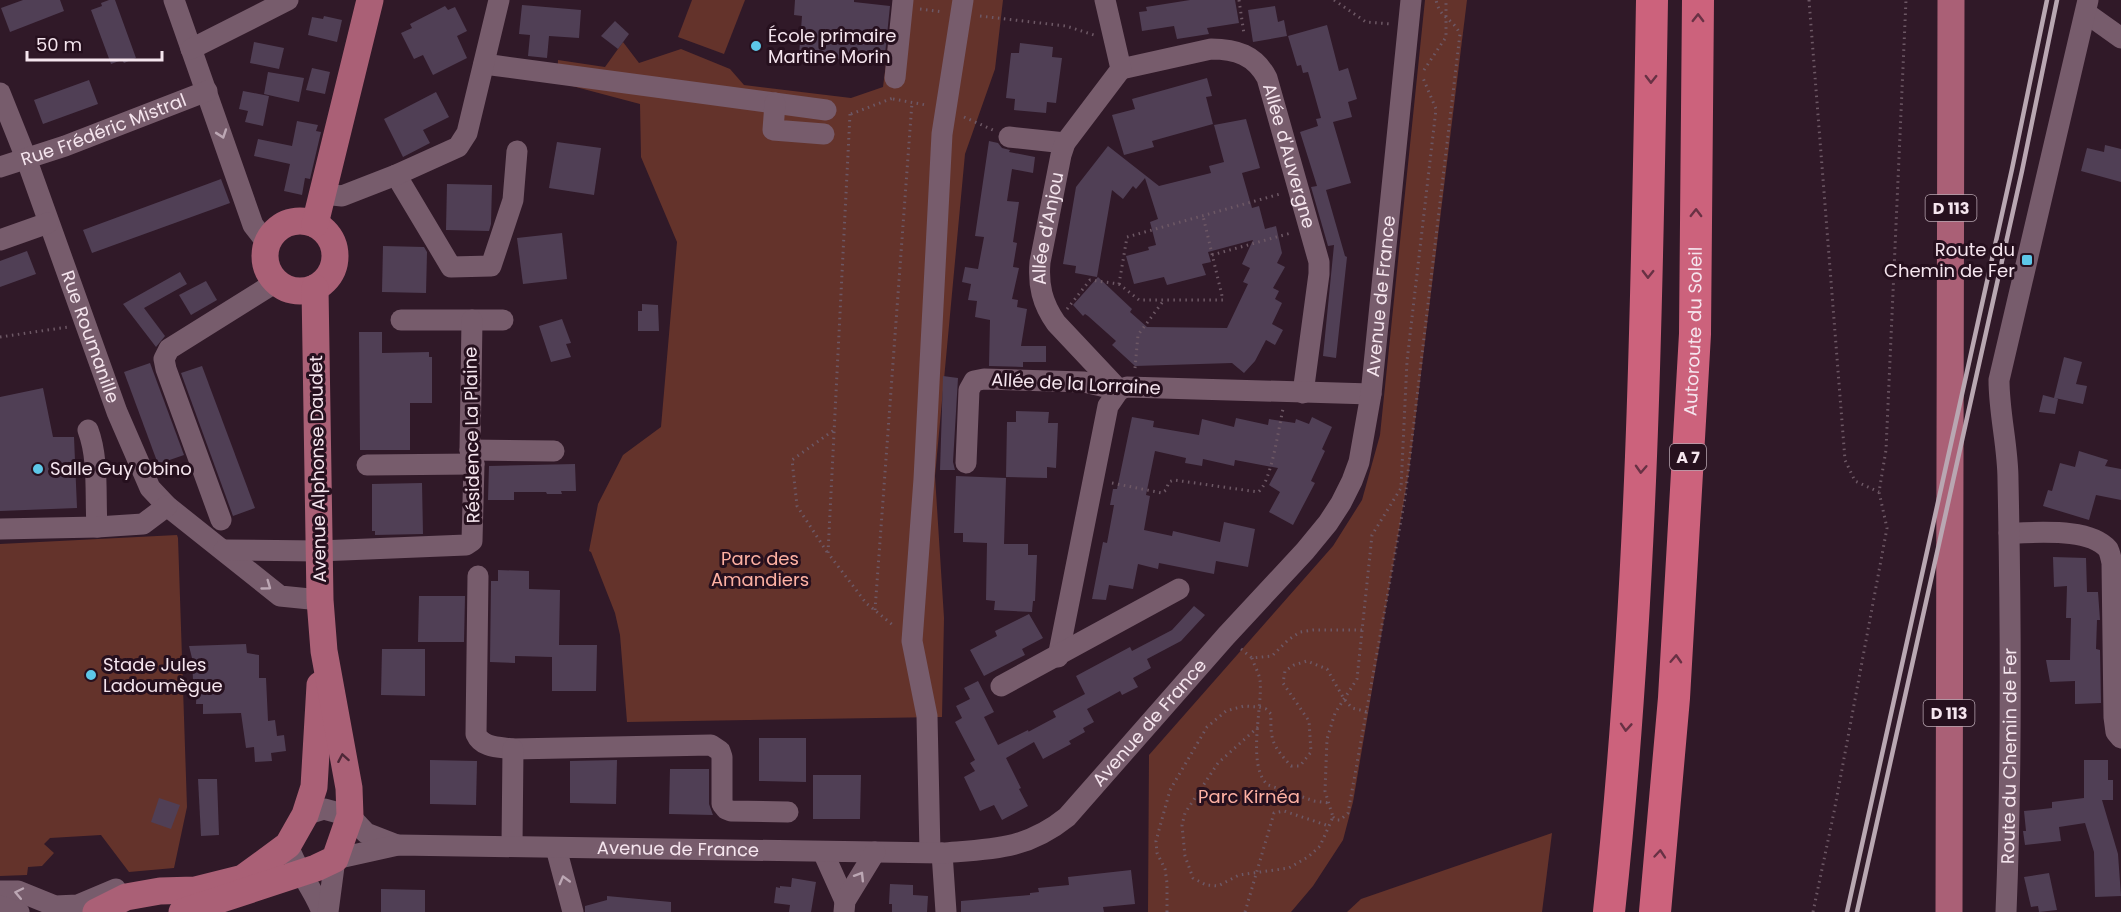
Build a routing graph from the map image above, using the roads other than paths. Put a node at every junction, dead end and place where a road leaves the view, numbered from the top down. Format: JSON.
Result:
{"nodes":[{"id":1,"x":174,"y":0,"type":"edge"},
{"id":2,"x":288,"y":0,"type":"edge"},
{"id":3,"x":370,"y":0,"type":"edge"},
{"id":4,"x":499,"y":0,"type":"edge"},
{"id":5,"x":1105,"y":0,"type":"edge"},
{"id":6,"x":1411,"y":0,"type":"edge"},
{"id":7,"x":1652,"y":0,"type":"edge"},
{"id":8,"x":1698,"y":0,"type":"edge"},
{"id":9,"x":1951,"y":0,"type":"edge"},
{"id":10,"x":902,"y":3,"type":"edge"},
{"id":11,"x":2087,"y":6,"type":"edge"},
{"id":12,"x":962,"y":7,"type":"edge"},
{"id":13,"x":2121,"y":38,"type":"edge"},
{"id":14,"x":191,"y":49,"type":"junction"},
{"id":15,"x":484,"y":64,"type":"junction"},
{"id":16,"x":1121,"y":69,"type":"junction"},
{"id":17,"x":894,"y":88,"type":"road end"},
{"id":18,"x":207,"y":91,"type":"junction"},
{"id":19,"x":0,"y":93,"type":"edge"},
{"id":20,"x":775,"y":103,"type":"junction"},
{"id":21,"x":826,"y":110,"type":"road end"},
{"id":22,"x":824,"y":134,"type":"dead end"},
{"id":23,"x":1009,"y":137,"type":"road end"},
{"id":24,"x":1065,"y":143,"type":"junction"},
{"id":25,"x":517,"y":151,"type":"dead end"},
{"id":26,"x":26,"y":158,"type":"junction"},
{"id":27,"x":0,"y":167,"type":"edge"},
{"id":28,"x":396,"y":175,"type":"junction"},
{"id":29,"x":323,"y":194,"type":"junction"},
{"id":30,"x":48,"y":223,"type":"junction"},
{"id":31,"x":315,"y":224,"type":"junction"},
{"id":32,"x":0,"y":240,"type":"edge"},
{"id":33,"x":267,"y":243,"type":"junction"},
{"id":34,"x":276,"y":282,"type":"junction"},
{"id":35,"x":315,"y":288,"type":"junction"},
{"id":36,"x":401,"y":320,"type":"dead end"},
{"id":37,"x":472,"y":320,"type":"junction"},
{"id":38,"x":503,"y":320,"type":"dead end"},
{"id":39,"x":1126,"y":389,"type":"junction"},
{"id":40,"x":1295,"y":393,"type":"junction"},
{"id":41,"x":1371,"y":394,"type":"junction"},
{"id":42,"x":88,"y":430,"type":"dead end"},
{"id":43,"x":554,"y":451,"type":"dead end"},
{"id":44,"x":472,"y":457,"type":"junction"},
{"id":45,"x":966,"y":463,"type":"dead end"},
{"id":46,"x":367,"y":465,"type":"dead end"},
{"id":47,"x":167,"y":506,"type":"junction"},
{"id":48,"x":221,"y":520,"type":"dead end"},
{"id":49,"x":97,"y":527,"type":"junction"},
{"id":50,"x":0,"y":529,"type":"edge"},
{"id":51,"x":2009,"y":533,"type":"junction"},
{"id":52,"x":224,"y":550,"type":"junction"},
{"id":53,"x":319,"y":551,"type":"junction"},
{"id":54,"x":478,"y":576,"type":"dead end"},
{"id":55,"x":1179,"y":590,"type":"dead end"},
{"id":56,"x":320,"y":600,"type":"junction"},
{"id":57,"x":324,"y":651,"type":"junction"},
{"id":58,"x":1058,"y":657,"type":"junction"},
{"id":59,"x":1001,"y":686,"type":"dead end"},
{"id":60,"x":2121,"y":738,"type":"edge"},
{"id":61,"x":513,"y":749,"type":"junction"},
{"id":62,"x":788,"y":812,"type":"dead end"},
{"id":63,"x":305,"y":815,"type":"junction"},
{"id":64,"x":350,"y":816,"type":"junction"},
{"id":65,"x":288,"y":845,"type":"junction"},
{"id":66,"x":398,"y":845,"type":"junction"},
{"id":67,"x":512,"y":846,"type":"junction"},
{"id":68,"x":556,"y":848,"type":"junction"},
{"id":69,"x":823,"y":852,"type":"junction"},
{"id":70,"x":875,"y":852,"type":"junction"},
{"id":71,"x":936,"y":852,"type":"junction"},
{"id":72,"x":335,"y":859,"type":"junction"},
{"id":73,"x":300,"y":873,"type":"junction"},
{"id":74,"x":0,"y":891,"type":"edge"},
{"id":75,"x":0,"y":906,"type":"edge"},
{"id":76,"x":844,"y":906,"type":"edge"},
{"id":77,"x":84,"y":910,"type":"edge"},
{"id":78,"x":19,"y":912,"type":"edge"},
{"id":79,"x":182,"y":912,"type":"edge"},
{"id":80,"x":322,"y":912,"type":"edge"},
{"id":81,"x":328,"y":912,"type":"edge"},
{"id":82,"x":573,"y":912,"type":"edge"},
{"id":83,"x":946,"y":912,"type":"edge"},
{"id":84,"x":1610,"y":912,"type":"edge"},
{"id":85,"x":1655,"y":912,"type":"edge"},
{"id":86,"x":1949,"y":912,"type":"edge"},
{"id":87,"x":2006,"y":912,"type":"edge"}],
"edges":[{"from":1,"to":14,"type":"street"},
{"from":2,"to":14,"type":"street"},
{"from":3,"to":29,"type":"main road"},
{"from":4,"to":15,"type":"street"},
{"from":5,"to":16,"type":"street"},
{"from":6,"to":41,"type":"street","name":"Avenue de France"},
{"from":7,"to":84,"type":"highway","one_way":true},
{"from":85,"to":8,"type":"highway","name":"Autoroute du Soleil","number":"A 7","one_way":true},
{"from":9,"to":86,"type":"main road","number":"D 113"},
{"from":10,"to":17,"type":"street"},
{"from":11,"to":13,"type":"street"},
{"from":11,"to":51,"type":"street","name":"Route du Chemin de Fer"},
{"from":12,"to":71,"type":"street"},
{"from":14,"to":18,"type":"street"},
{"from":15,"to":20,"type":"street"},
{"from":15,"to":28,"type":"street"},
{"from":16,"to":24,"type":"street","name":"Allée d'Anjou"},
{"from":16,"to":40,"type":"street","name":"Allée d'Auvergne"},
{"from":18,"to":26,"type":"street","name":"Rue Frédéric Mistral"},
{"from":18,"to":33,"type":"street","one_way":true},
{"from":19,"to":26,"type":"street","name":"Rue Roumanille"},
{"from":20,"to":21,"type":"street"},
{"from":20,"to":22,"type":"street"},
{"from":23,"to":24,"type":"street"},
{"from":24,"to":39,"type":"street","name":"Allée d'Anjou"},
{"from":25,"to":28,"type":"street"},
{"from":26,"to":27,"type":"street","name":"Rue Frédéric Mistral"},
{"from":26,"to":30,"type":"street","name":"Rue Roumanille"},
{"from":28,"to":29,"type":"street"},
{"from":29,"to":31,"type":"main road"},
{"from":30,"to":32,"type":"street"},
{"from":30,"to":47,"type":"street","name":"Rue Roumanille"},
{"from":31,"to":33,"type":"main road"},
{"from":31,"to":35,"type":"main road"},
{"from":33,"to":34,"type":"main road"},
{"from":34,"to":35,"type":"main road"},
{"from":34,"to":48,"type":"street"},
{"from":35,"to":53,"type":"main road","name":"Avenue Alphonse Daudet"},
{"from":36,"to":37,"type":"street"},
{"from":37,"to":38,"type":"street"},
{"from":37,"to":44,"type":"street","name":"Résidence La Plaine"},
{"from":39,"to":40,"type":"street","name":"Allée de la Lorraine"},
{"from":39,"to":45,"type":"street","name":"Allée de la Lorraine"},
{"from":39,"to":58,"type":"street"},
{"from":40,"to":41,"type":"street","name":"Allée de la Lorraine"},
{"from":41,"to":71,"type":"street","name":"Avenue de France"},
{"from":42,"to":49,"type":"street"},
{"from":43,"to":44,"type":"street"},
{"from":44,"to":46,"type":"street"},
{"from":44,"to":53,"type":"street","name":"Résidence La Plaine"},
{"from":47,"to":49,"type":"street"},
{"from":47,"to":52,"type":"street","name":"Rue Roumanille"},
{"from":49,"to":50,"type":"street"},
{"from":51,"to":60,"type":"street"},
{"from":51,"to":87,"type":"street","name":"Route du Chemin de Fer"},
{"from":52,"to":53,"type":"street"},
{"from":52,"to":56,"type":"street","name":"Rue Roumanille","one_way":true},
{"from":53,"to":56,"type":"main road","name":"Avenue Alphonse Daudet"},
{"from":54,"to":61,"type":"street"},
{"from":55,"to":58,"type":"street"},
{"from":56,"to":57,"type":"main road","name":"Avenue Alphonse Daudet"},
{"from":57,"to":63,"type":"main road","name":"Avenue Alphonse Daudet"},
{"from":64,"to":57,"type":"main road","name":"Avenue Alphonse Daudet","one_way":true},
{"from":58,"to":59,"type":"street"},
{"from":61,"to":62,"type":"street"},
{"from":61,"to":67,"type":"street"},
{"from":63,"to":64,"type":"street"},
{"from":63,"to":65,"type":"main road","name":"Avenue Alphonse Daudet"},
{"from":64,"to":66,"type":"street","name":"Avenue de France"},
{"from":64,"to":72,"type":"main road"},
{"from":65,"to":73,"type":"street"},
{"from":65,"to":77,"type":"main road"},
{"from":66,"to":67,"type":"street","name":"Avenue de France"},
{"from":66,"to":72,"type":"street","name":"Avenue de France"},
{"from":67,"to":68,"type":"street","name":"Avenue de France"},
{"from":68,"to":69,"type":"street","name":"Avenue de France"},
{"from":82,"to":68,"type":"street","one_way":true},
{"from":69,"to":70,"type":"street","name":"Avenue de France"},
{"from":69,"to":76,"type":"street"},
{"from":70,"to":71,"type":"street","name":"Avenue de France"},
{"from":76,"to":70,"type":"street","one_way":true},
{"from":71,"to":83,"type":"street"},
{"from":72,"to":73,"type":"main road"},
{"from":72,"to":81,"type":"street"},
{"from":73,"to":79,"type":"main road"},
{"from":73,"to":80,"type":"street"},
{"from":77,"to":74,"type":"street","one_way":true},
{"from":75,"to":78,"type":"street"}]}
